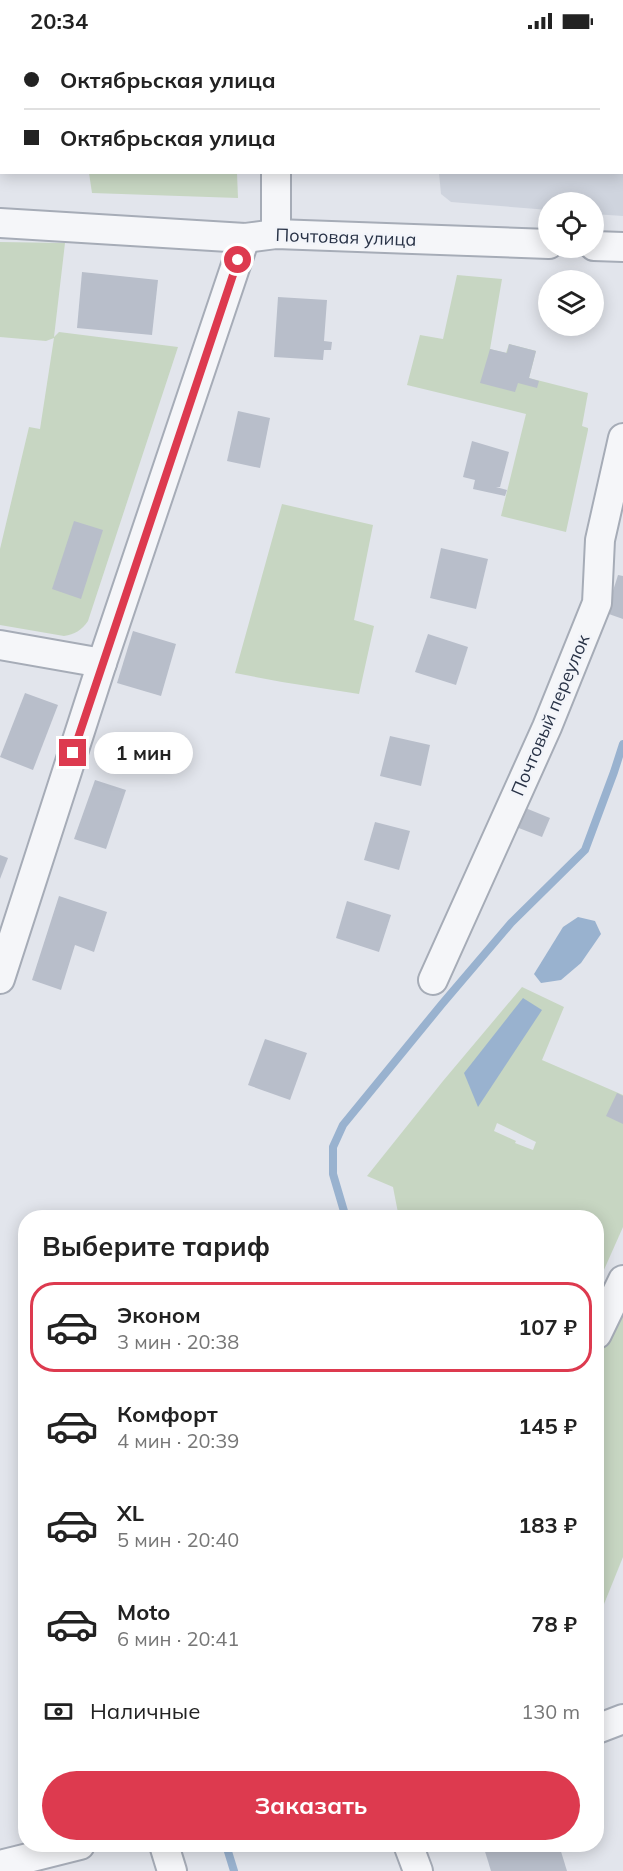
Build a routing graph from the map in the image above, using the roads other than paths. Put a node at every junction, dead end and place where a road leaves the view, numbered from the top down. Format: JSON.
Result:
{"nodes":[{"id":1,"x":276,"y":174,"type":"edge"},
{"id":2,"x":0,"y":223,"type":"edge"},
{"id":3,"x":276,"y":234,"type":"junction"},
{"id":4,"x":245,"y":238,"type":"junction"},
{"id":5,"x":538,"y":244,"type":"edge"},
{"id":6,"x":604,"y":246,"type":"edge"},
{"id":7,"x":623,"y":247,"type":"edge"},
{"id":8,"x":623,"y":438,"type":"edge"},
{"id":9,"x":0,"y":645,"type":"edge"},
{"id":10,"x":102,"y":663,"type":"junction"},
{"id":11,"x":0,"y":979,"type":"edge"},
{"id":12,"x":433,"y":980,"type":"dead end"},
{"id":13,"x":623,"y":1280,"type":"edge"},
{"id":14,"x":604,"y":1319,"type":"edge"},
{"id":15,"x":623,"y":1719,"type":"edge"},
{"id":16,"x":604,"y":1726,"type":"edge"},
{"id":17,"x":52,"y":1852,"type":"edge"},
{"id":18,"x":166,"y":1852,"type":"edge"},
{"id":19,"x":411,"y":1852,"type":"edge"},
{"id":20,"x":0,"y":1865,"type":"edge"},
{"id":21,"x":172,"y":1871,"type":"edge"},
{"id":22,"x":418,"y":1871,"type":"edge"}],
"edges":[{"from":1,"to":3,"type":"street"},
{"from":2,"to":4,"type":"street","name":"Почтовая улица"},
{"from":3,"to":4,"type":"street","name":"Почтовая улица"},
{"from":3,"to":5,"type":"street","name":"Почтовая улица"},
{"from":4,"to":10,"type":"street"},
{"from":6,"to":7,"type":"street"},
{"from":8,"to":12,"type":"street","name":"Почтовый переулок"},
{"from":9,"to":10,"type":"street"},
{"from":10,"to":11,"type":"street"},
{"from":13,"to":14,"type":"street"},
{"from":15,"to":16,"type":"street"},
{"from":17,"to":20,"type":"street"},
{"from":18,"to":21,"type":"street"},
{"from":19,"to":22,"type":"street"}]}
